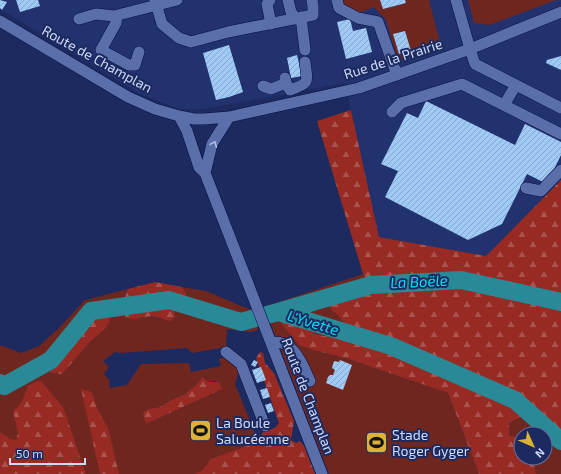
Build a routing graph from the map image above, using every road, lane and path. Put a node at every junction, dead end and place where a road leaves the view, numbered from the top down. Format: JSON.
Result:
{"nodes":[{"id":1,"x":177,"y":0,"type":"edge"},
{"id":2,"x":270,"y":0,"type":"edge"},
{"id":3,"x":288,"y":0,"type":"edge"},
{"id":4,"x":312,"y":0,"type":"edge"},
{"id":5,"x":337,"y":0,"type":"edge"},
{"id":6,"x":456,"y":0,"type":"edge"},
{"id":7,"x":156,"y":3,"type":"edge"},
{"id":8,"x":561,"y":12,"type":"edge"},
{"id":9,"x":117,"y":16,"type":"junction"},
{"id":10,"x":298,"y":18,"type":"junction"},
{"id":11,"x":79,"y":19,"type":"dead end"},
{"id":12,"x":0,"y":22,"type":"edge"},
{"id":13,"x":271,"y":24,"type":"junction"},
{"id":14,"x":470,"y":49,"type":"junction"},
{"id":15,"x":305,"y":50,"type":"dead end"},
{"id":16,"x":139,"y":52,"type":"dead end"},
{"id":17,"x":305,"y":62,"type":"dead end"},
{"id":18,"x":396,"y":75,"type":"junction"},
{"id":19,"x":516,"y":85,"type":"junction"},
{"id":20,"x":263,"y":86,"type":"dead end"},
{"id":21,"x":504,"y":105,"type":"junction"},
{"id":22,"x":561,"y":108,"type":"edge"},
{"id":23,"x":392,"y":112,"type":"dead end"},
{"id":24,"x":179,"y":116,"type":"junction"},
{"id":25,"x":229,"y":117,"type":"junction"},
{"id":26,"x":561,"y":134,"type":"edge"},
{"id":27,"x":561,"y":170,"type":"edge"},
{"id":28,"x":205,"y":173,"type":"junction"},
{"id":29,"x":526,"y":188,"type":"dead end"},
{"id":30,"x":269,"y":338,"type":"junction"},
{"id":31,"x":226,"y":352,"type":"dead end"},
{"id":32,"x":310,"y":382,"type":"dead end"},
{"id":33,"x":264,"y":426,"type":"dead end"},
{"id":34,"x":322,"y":474,"type":"edge"}],
"edges":[{"from":1,"to":7,"type":"street"},
{"from":2,"to":13,"type":"street"},
{"from":3,"to":10,"type":"street"},
{"from":4,"to":10,"type":"street"},
{"from":5,"to":18,"type":"street"},
{"from":6,"to":14,"type":"street"},
{"from":7,"to":9,"type":"street"},
{"from":7,"to":13,"type":"street"},
{"from":8,"to":14,"type":"street","name":"Rue de la Prairie"},
{"from":9,"to":11,"type":"street"},
{"from":9,"to":16,"type":"street"},
{"from":10,"to":13,"type":"street"},
{"from":10,"to":15,"type":"street"},
{"from":12,"to":24,"type":"street","name":"Route de Champlan"},
{"from":14,"to":18,"type":"street","name":"Rue de la Prairie"},
{"from":14,"to":19,"type":"street"},
{"from":17,"to":20,"type":"street"},
{"from":18,"to":25,"type":"street","name":"Rue de la Prairie"},
{"from":19,"to":21,"type":"street"},
{"from":19,"to":22,"type":"street"},
{"from":21,"to":23,"type":"street"},
{"from":21,"to":26,"type":"street"},
{"from":24,"to":25,"type":"street","name":"Route de Champlan"},
{"from":24,"to":28,"type":"street","name":"Route de Champlan"},
{"from":28,"to":25,"type":"street","one_way":true},
{"from":27,"to":29,"type":"street"},
{"from":28,"to":30,"type":"street","name":"Route de Champlan"},
{"from":30,"to":32,"type":"street"},
{"from":30,"to":34,"type":"street","name":"Route de Champlan"},
{"from":31,"to":33,"type":"street"}]}
